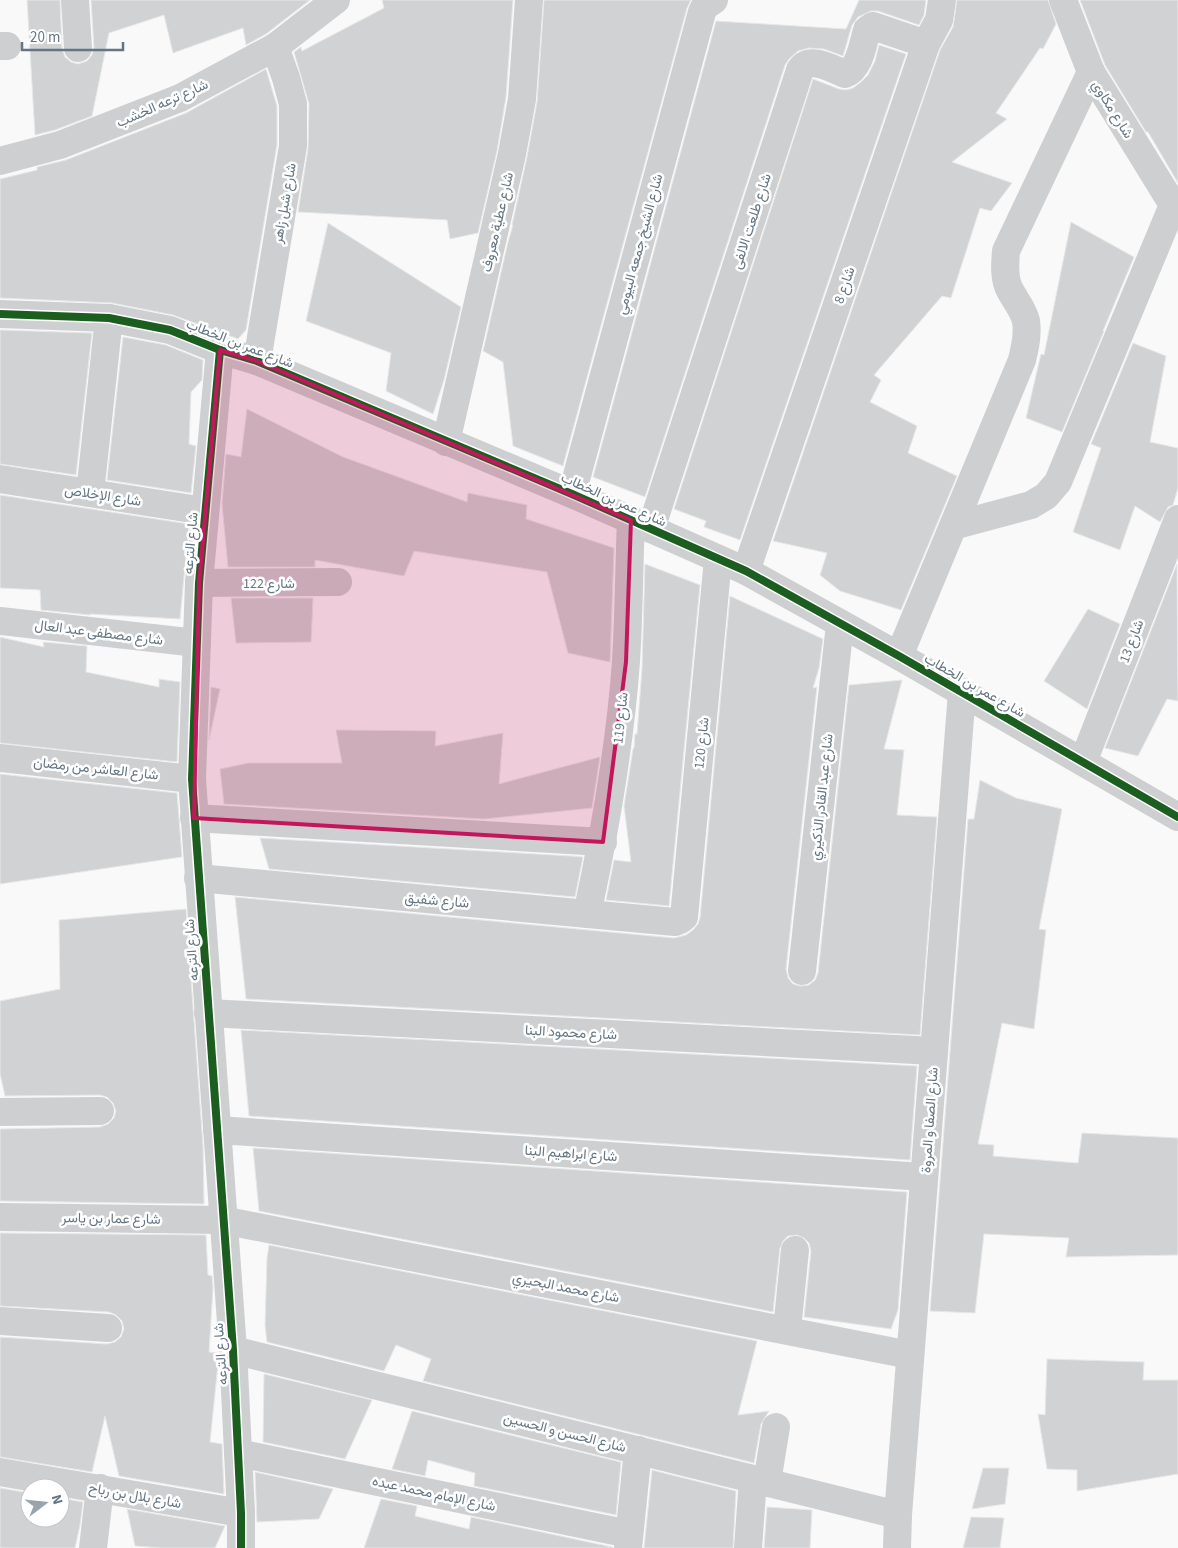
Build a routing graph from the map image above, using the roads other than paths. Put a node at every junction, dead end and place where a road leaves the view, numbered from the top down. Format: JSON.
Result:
{"nodes":[{"id":1,"x":75,"y":0,"type":"edge"},
{"id":2,"x":336,"y":0,"type":"edge"},
{"id":3,"x":529,"y":0,"type":"edge"},
{"id":4,"x":714,"y":0,"type":"edge"},
{"id":5,"x":942,"y":0,"type":"edge"},
{"id":6,"x":1063,"y":0,"type":"edge"},
{"id":7,"x":926,"y":44,"type":"junction"},
{"id":8,"x":275,"y":47,"type":"junction"},
{"id":9,"x":78,"y":48,"type":"dead end"},
{"id":10,"x":1091,"y":72,"type":"junction"},
{"id":11,"x":0,"y":161,"type":"edge"},
{"id":12,"x":1175,"y":208,"type":"edge"},
{"id":13,"x":0,"y":314,"type":"edge"},
{"id":14,"x":109,"y":318,"type":"junction"},
{"id":15,"x":220,"y":350,"type":"junction"},
{"id":16,"x":257,"y":361,"type":"junction"},
{"id":17,"x":446,"y":442,"type":"junction"},
{"id":18,"x":0,"y":479,"type":"edge"},
{"id":19,"x":90,"y":493,"type":"junction"},
{"id":20,"x":572,"y":494,"type":"junction"},
{"id":21,"x":205,"y":511,"type":"junction"},
{"id":22,"x":1178,"y":519,"type":"edge"},
{"id":23,"x":641,"y":525,"type":"junction"},
{"id":24,"x":953,"y":526,"type":"junction"},
{"id":25,"x":718,"y":559,"type":"junction"},
{"id":26,"x":746,"y":571,"type":"junction"},
{"id":27,"x":338,"y":582,"type":"dead end"},
{"id":28,"x":199,"y":583,"type":"junction"},
{"id":29,"x":0,"y":620,"type":"edge"},
{"id":30,"x":840,"y":624,"type":"junction"},
{"id":31,"x":197,"y":644,"type":"junction"},
{"id":32,"x":899,"y":656,"type":"junction"},
{"id":33,"x":962,"y":692,"type":"junction"},
{"id":34,"x":0,"y":758,"type":"edge"},
{"id":35,"x":1083,"y":762,"type":"junction"},
{"id":36,"x":192,"y":778,"type":"junction"},
{"id":37,"x":1178,"y":816,"type":"edge"},
{"id":38,"x":194,"y":818,"type":"junction"},
{"id":39,"x":603,"y":842,"type":"junction"},
{"id":40,"x":198,"y":878,"type":"junction"},
{"id":41,"x":587,"y":914,"type":"junction"},
{"id":42,"x":675,"y":922,"type":"joint"},
{"id":43,"x":802,"y":971,"type":"dead end"},
{"id":44,"x":208,"y":1013,"type":"junction"},
{"id":45,"x":934,"y":1051,"type":"junction"},
{"id":46,"x":0,"y":1112,"type":"edge"},
{"id":47,"x":100,"y":1112,"type":"dead end"},
{"id":48,"x":217,"y":1130,"type":"junction"},
{"id":49,"x":924,"y":1177,"type":"junction"},
{"id":50,"x":0,"y":1217,"type":"edge"},
{"id":51,"x":222,"y":1220,"type":"junction"},
{"id":52,"x":795,"y":1250,"type":"dead end"},
{"id":53,"x":0,"y":1321,"type":"edge"},
{"id":54,"x":108,"y":1328,"type":"dead end"},
{"id":55,"x":787,"y":1330,"type":"junction"},
{"id":56,"x":233,"y":1350,"type":"junction"},
{"id":57,"x":910,"y":1355,"type":"junction"},
{"id":58,"x":776,"y":1427,"type":"dead end"},
{"id":59,"x":638,"y":1450,"type":"junction"},
{"id":60,"x":238,"y":1453,"type":"junction"},
{"id":61,"x":0,"y":1472,"type":"edge"},
{"id":62,"x":760,"y":1481,"type":"junction"},
{"id":63,"x":100,"y":1488,"type":"junction"},
{"id":64,"x":241,"y":1513,"type":"junction"},
{"id":65,"x":898,"y":1515,"type":"junction"},
{"id":66,"x":628,"y":1541,"type":"edge"},
{"id":67,"x":93,"y":1548,"type":"edge"},
{"id":68,"x":241,"y":1548,"type":"edge"},
{"id":69,"x":748,"y":1548,"type":"edge"},
{"id":70,"x":897,"y":1548,"type":"edge"}],
"edges":[{"from":1,"to":9,"type":"street"},
{"from":2,"to":8,"type":"street","name":"شارع ترعه الخشب"},
{"from":3,"to":17,"type":"street","name":"شارع عطية معروف"},
{"from":4,"to":20,"type":"street","name":"شارع الشيخ جمعه البيومي"},
{"from":5,"to":7,"type":"street","name":"شارع 8"},
{"from":6,"to":10,"type":"street","name":"شارع مكاوي"},
{"from":7,"to":23,"type":"street","name":"شارع طلعت الالفى"},
{"from":7,"to":26,"type":"street","name":"شارع 8"},
{"from":8,"to":11,"type":"street","name":"شارع ترعه الخشب"},
{"from":8,"to":16,"type":"street","name":"شارع شبل زاهر"},
{"from":10,"to":12,"type":"street","name":"شارع مكاوي"},
{"from":10,"to":24,"type":"street"},
{"from":12,"to":24,"type":"street"},
{"from":13,"to":14,"type":"street","name":"شارع عمر بن الخطاب"},
{"from":14,"to":15,"type":"street","name":"شارع عمر بن الخطاب"},
{"from":14,"to":19,"type":"street"},
{"from":15,"to":16,"type":"street","name":"شارع عمر بن الخطاب"},
{"from":15,"to":21,"type":"street","name":"شارع الترعه"},
{"from":16,"to":17,"type":"street","name":"شارع عمر بن الخطاب"},
{"from":17,"to":20,"type":"street","name":"شارع عمر بن الخطاب"},
{"from":18,"to":19,"type":"street","name":"شارع الإخلاص"},
{"from":19,"to":21,"type":"street","name":"شارع الإخلاص"},
{"from":20,"to":23,"type":"street","name":"شارع عمر بن الخطاب"},
{"from":21,"to":28,"type":"street","name":"شارع الترعه"},
{"from":22,"to":35,"type":"street","name":"شارع 13"},
{"from":23,"to":25,"type":"street","name":"شارع عمر بن الخطاب"},
{"from":23,"to":39,"type":"street","name":"شارع 119"},
{"from":24,"to":32,"type":"street"},
{"from":25,"to":26,"type":"street","name":"شارع عمر بن الخطاب"},
{"from":25,"to":42,"type":"street","name":"شارع 120"},
{"from":26,"to":30,"type":"street","name":"شارع عمر بن الخطاب"},
{"from":27,"to":28,"type":"street","name":"شارع 122"},
{"from":28,"to":31,"type":"street","name":"شارع الترعه"},
{"from":29,"to":31,"type":"street","name":"شارع مصطفى عبد العال"},
{"from":30,"to":32,"type":"street","name":"شارع عمر بن الخطاب"},
{"from":30,"to":43,"type":"street","name":"شارع عبد القادر الذكيري"},
{"from":31,"to":36,"type":"street","name":"شارع الترعه"},
{"from":32,"to":33,"type":"street","name":"شارع عمر بن الخطاب"},
{"from":33,"to":35,"type":"street","name":"شارع عمر بن الخطاب"},
{"from":33,"to":45,"type":"street","name":"شارع الصفا و المروة"},
{"from":34,"to":36,"type":"street","name":"شارع العاشر من رمضان"},
{"from":35,"to":37,"type":"street","name":"شارع عمر بن الخطاب"},
{"from":36,"to":38,"type":"street","name":"شارع الترعه"},
{"from":38,"to":39,"type":"street"},
{"from":38,"to":40,"type":"street","name":"شارع الترعه"},
{"from":39,"to":41,"type":"street","name":"شارع 119"},
{"from":40,"to":41,"type":"street","name":"شارع شفيق"},
{"from":40,"to":44,"type":"street","name":"شارع الترعه"},
{"from":41,"to":42,"type":"street","name":"شارع شفيق"},
{"from":44,"to":45,"type":"street","name":"شارع محمود البنا"},
{"from":44,"to":48,"type":"street","name":"شارع الترعه"},
{"from":45,"to":49,"type":"street","name":"شارع الصفا و المروة"},
{"from":46,"to":47,"type":"street"},
{"from":48,"to":49,"type":"street","name":"شارع ابراهيم البنا"},
{"from":48,"to":51,"type":"street","name":"شارع الترعه"},
{"from":49,"to":57,"type":"street","name":"شارع الصفا و المروة"},
{"from":50,"to":51,"type":"street","name":"شارع عمار بن ياسر"},
{"from":51,"to":55,"type":"street","name":"شارع محمد البحيري"},
{"from":51,"to":56,"type":"street","name":"شارع الترعه"},
{"from":52,"to":55,"type":"street"},
{"from":53,"to":54,"type":"street"},
{"from":55,"to":57,"type":"street","name":"شارع محمد البحيري"},
{"from":56,"to":59,"type":"street","name":"شارع الحسن و الحسين"},
{"from":56,"to":60,"type":"street","name":"شارع الترعه"},
{"from":57,"to":65,"type":"street","name":"شارع الصفا و المروة"},
{"from":58,"to":62,"type":"street"},
{"from":59,"to":62,"type":"street","name":"شارع الحسن و الحسين"},
{"from":59,"to":66,"type":"street"},
{"from":60,"to":64,"type":"street","name":"شارع الترعه"},
{"from":60,"to":66,"type":"street","name":"شارع الإمام محمد عبده"},
{"from":61,"to":63,"type":"street","name":"شارع بلال بن رباح"},
{"from":62,"to":65,"type":"street","name":"شارع الحسن و الحسين"},
{"from":62,"to":69,"type":"street"},
{"from":63,"to":64,"type":"street","name":"شارع بلال بن رباح"},
{"from":63,"to":67,"type":"street"},
{"from":64,"to":68,"type":"street","name":"شارع الترعه"},
{"from":65,"to":70,"type":"street","name":"شارع الصفا و المروة"}]}
